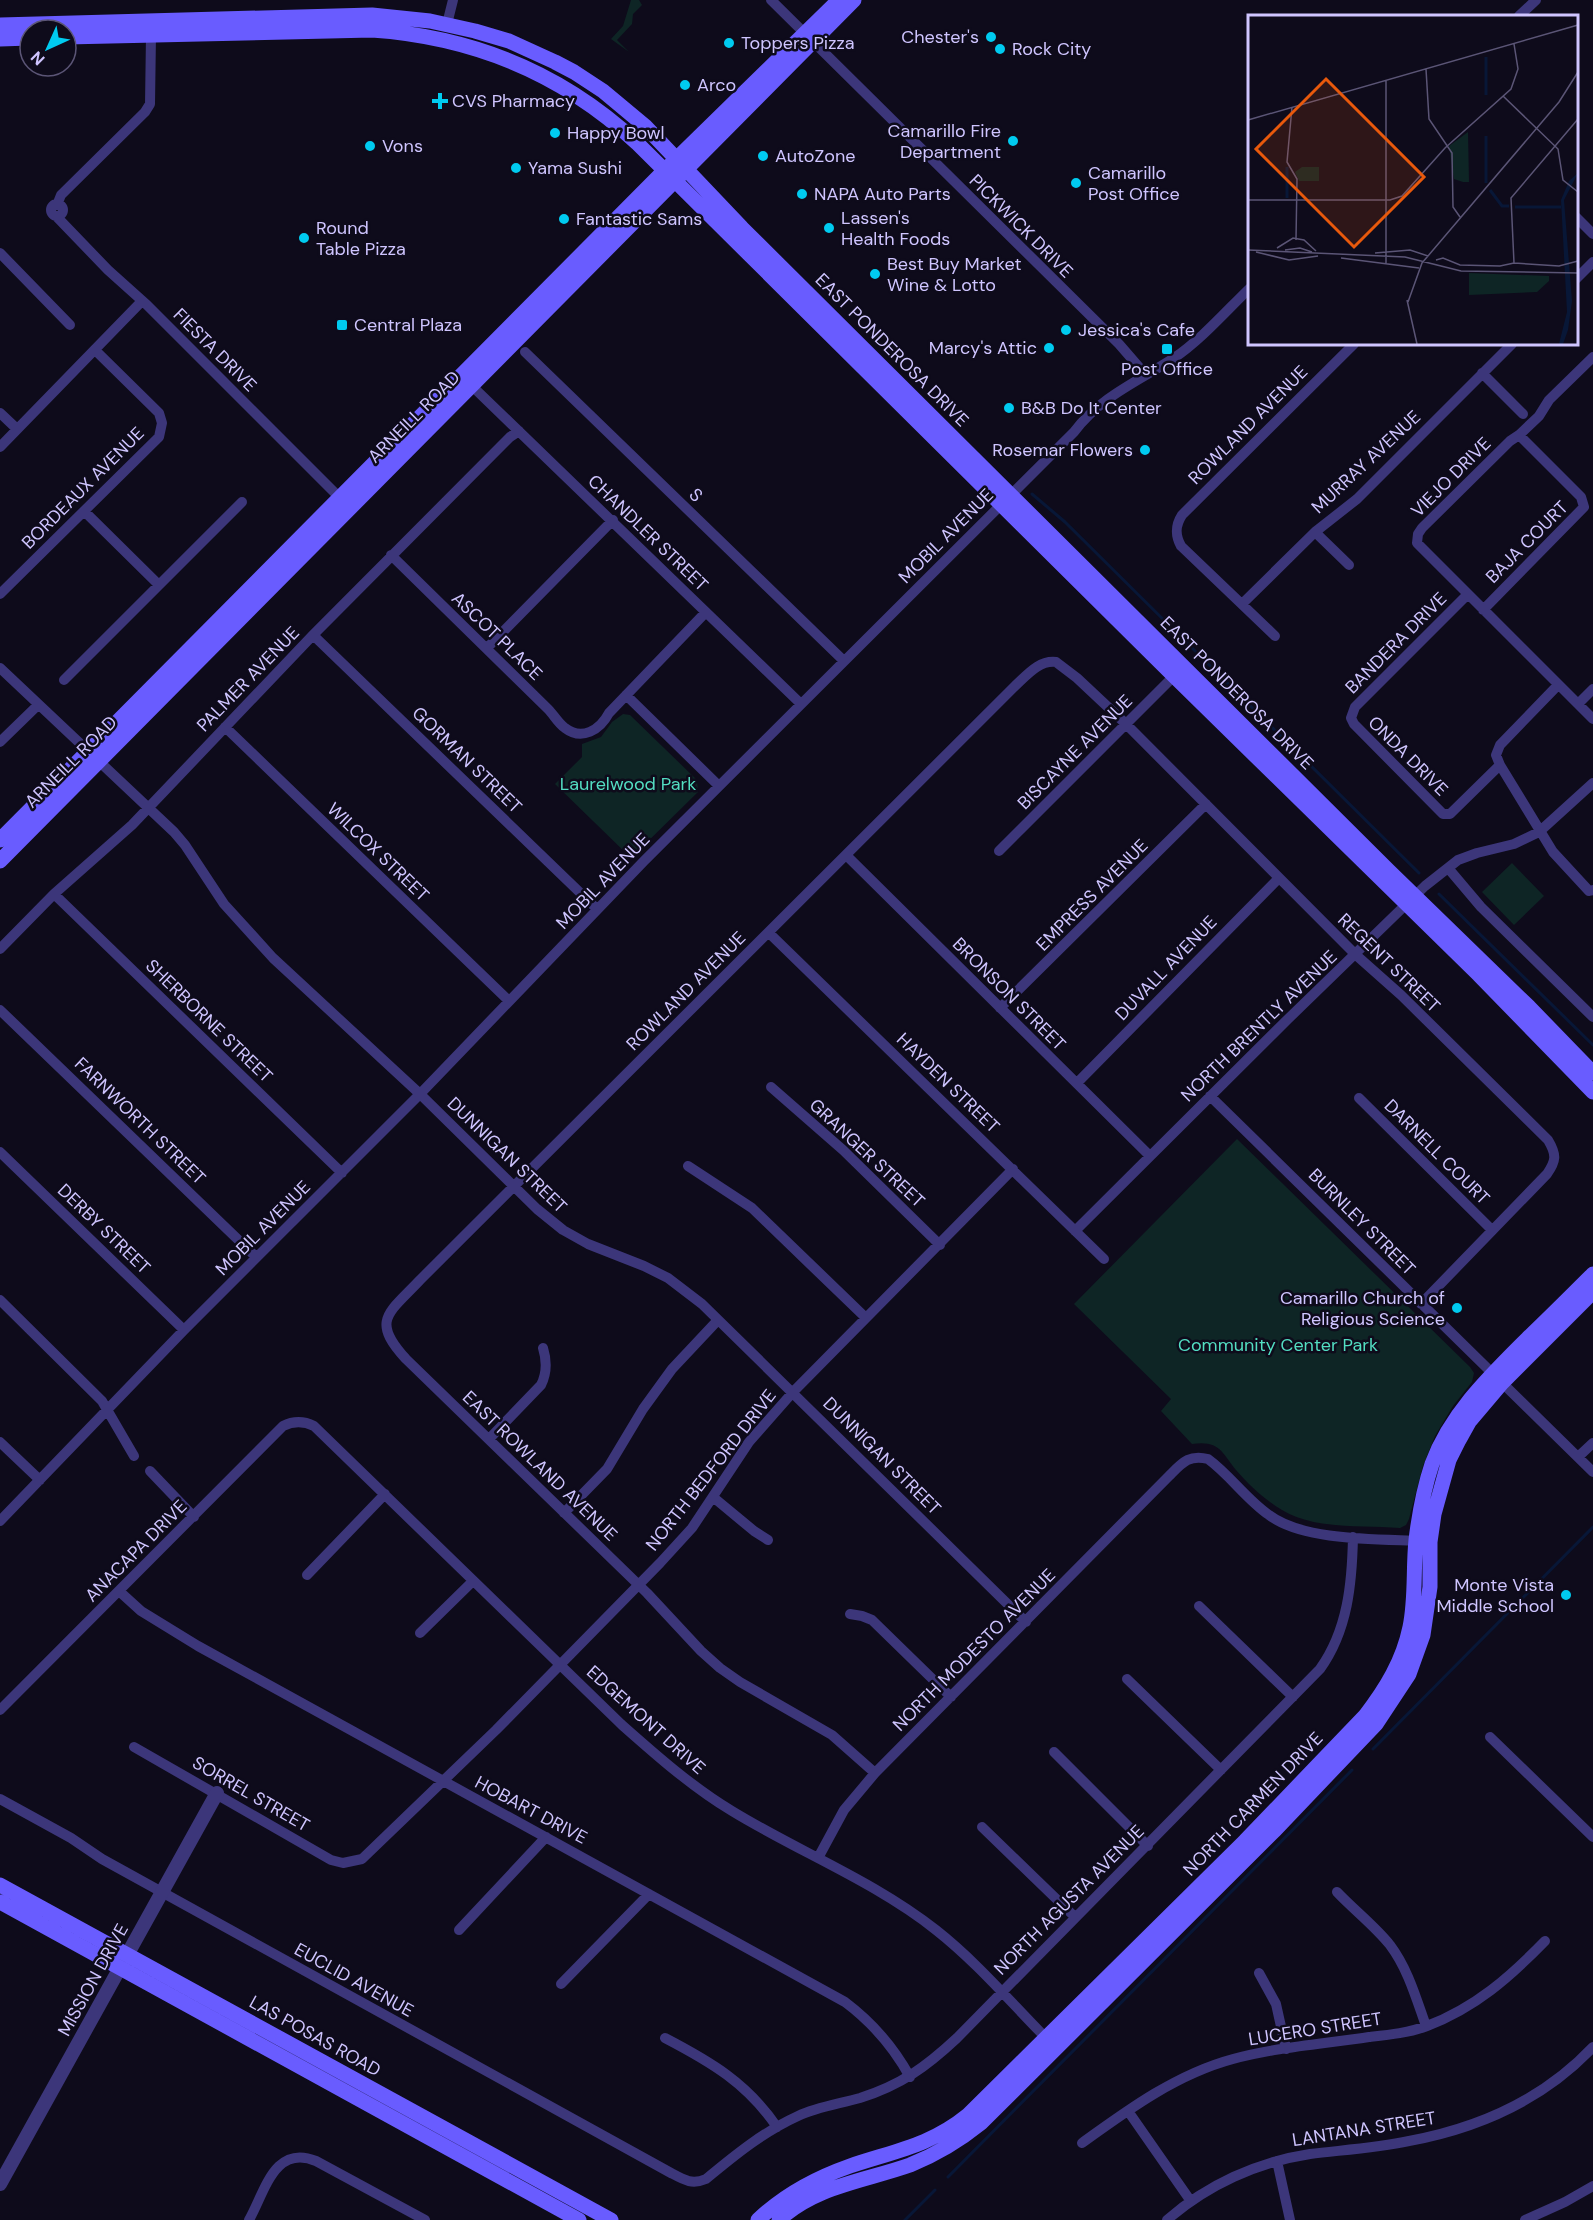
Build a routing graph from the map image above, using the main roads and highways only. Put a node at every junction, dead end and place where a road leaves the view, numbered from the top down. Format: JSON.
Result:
{"nodes":[{"id":1,"x":839,"y":0,"type":"edge"},
{"id":2,"x":854,"y":0,"type":"edge"},
{"id":3,"x":0,"y":25,"type":"edge"},
{"id":4,"x":78,"y":37,"type":"edge"},
{"id":5,"x":18,"y":38,"type":"edge"},
{"id":6,"x":809,"y":38,"type":"junction"},
{"id":7,"x":0,"y":39,"type":"edge"},
{"id":8,"x":539,"y":56,"type":"junction"},
{"id":9,"x":504,"y":57,"type":"junction"},
{"id":10,"x":681,"y":164,"type":"junction"},
{"id":11,"x":669,"y":176,"type":"junction"},
{"id":12,"x":1006,"y":500,"type":"junction"},
{"id":13,"x":346,"y":503,"type":"junction"},
{"id":14,"x":93,"y":757,"type":"junction"},
{"id":15,"x":0,"y":840,"type":"edge"},
{"id":16,"x":0,"y":861,"type":"edge"},
{"id":17,"x":1411,"y":901,"type":"junction"},
{"id":18,"x":1593,"y":1073,"type":"edge"},
{"id":19,"x":1593,"y":1092,"type":"edge"},
{"id":20,"x":1593,"y":1274,"type":"edge"},
{"id":21,"x":1593,"y":1292,"type":"edge"},
{"id":22,"x":1497,"y":1378,"type":"junction"},
{"id":23,"x":0,"y":1885,"type":"edge"},
{"id":24,"x":0,"y":1902,"type":"edge"},
{"id":25,"x":124,"y":1962,"type":"junction"},
{"id":26,"x":1052,"y":2043,"type":"junction"},
{"id":27,"x":579,"y":2220,"type":"edge"},
{"id":28,"x":611,"y":2220,"type":"edge"},
{"id":29,"x":758,"y":2220,"type":"edge"},
{"id":30,"x":779,"y":2220,"type":"edge"}],
"edges":[{"from":1,"to":6,"type":"main road","name":"ARNEILL ROAD"},
{"from":2,"to":6,"type":"main road","name":"ARNEILL ROAD"},
{"from":3,"to":8,"type":"main road","name":"EAST PONDEROSA DRIVE"},
{"from":4,"to":9,"type":"main road","name":"EAST PONDEROSA DRIVE"},
{"from":5,"to":7,"type":"main road"},
{"from":6,"to":10,"type":"main road","name":"ARNEILL ROAD"},
{"from":8,"to":9,"type":"main road"},
{"from":8,"to":10,"type":"main road","name":"EAST PONDEROSA DRIVE"},
{"from":9,"to":11,"type":"main road","name":"EAST PONDEROSA DRIVE"},
{"from":10,"to":11,"type":"main road","name":"ARNEILL ROAD"},
{"from":10,"to":12,"type":"main road","name":"EAST PONDEROSA DRIVE"},
{"from":11,"to":12,"type":"main road","name":"EAST PONDEROSA DRIVE"},
{"from":11,"to":13,"type":"main road","name":"ARNEILL ROAD"},
{"from":11,"to":13,"type":"main road","name":"ARNEILL ROAD"},
{"from":12,"to":17,"type":"main road","name":"EAST PONDEROSA DRIVE"},
{"from":12,"to":17,"type":"main road","name":"EAST PONDEROSA DRIVE"},
{"from":13,"to":14,"type":"main road","name":"ARNEILL ROAD"},
{"from":14,"to":15,"type":"main road","name":"ARNEILL ROAD"},
{"from":14,"to":16,"type":"main road","name":"ARNEILL ROAD"},
{"from":17,"to":18,"type":"main road","name":"EAST PONDEROSA DRIVE"},
{"from":17,"to":19,"type":"main road","name":"EAST PONDEROSA DRIVE"},
{"from":20,"to":22,"type":"main road","name":"NORTH CARMEN DRIVE"},
{"from":21,"to":22,"type":"main road","name":"NORTH CARMEN DRIVE"},
{"from":22,"to":26,"type":"main road","name":"NORTH CARMEN DRIVE"},
{"from":23,"to":25,"type":"main road","name":"LAS POSAS ROAD"},
{"from":24,"to":25,"type":"main road","name":"LAS POSAS ROAD"},
{"from":25,"to":27,"type":"main road","name":"LAS POSAS ROAD"},
{"from":25,"to":28,"type":"main road","name":"LAS POSAS ROAD"},
{"from":26,"to":29,"type":"main road","name":"NORTH CARMEN DRIVE"},
{"from":26,"to":30,"type":"main road","name":"NORTH CARMEN DRIVE"}]}
